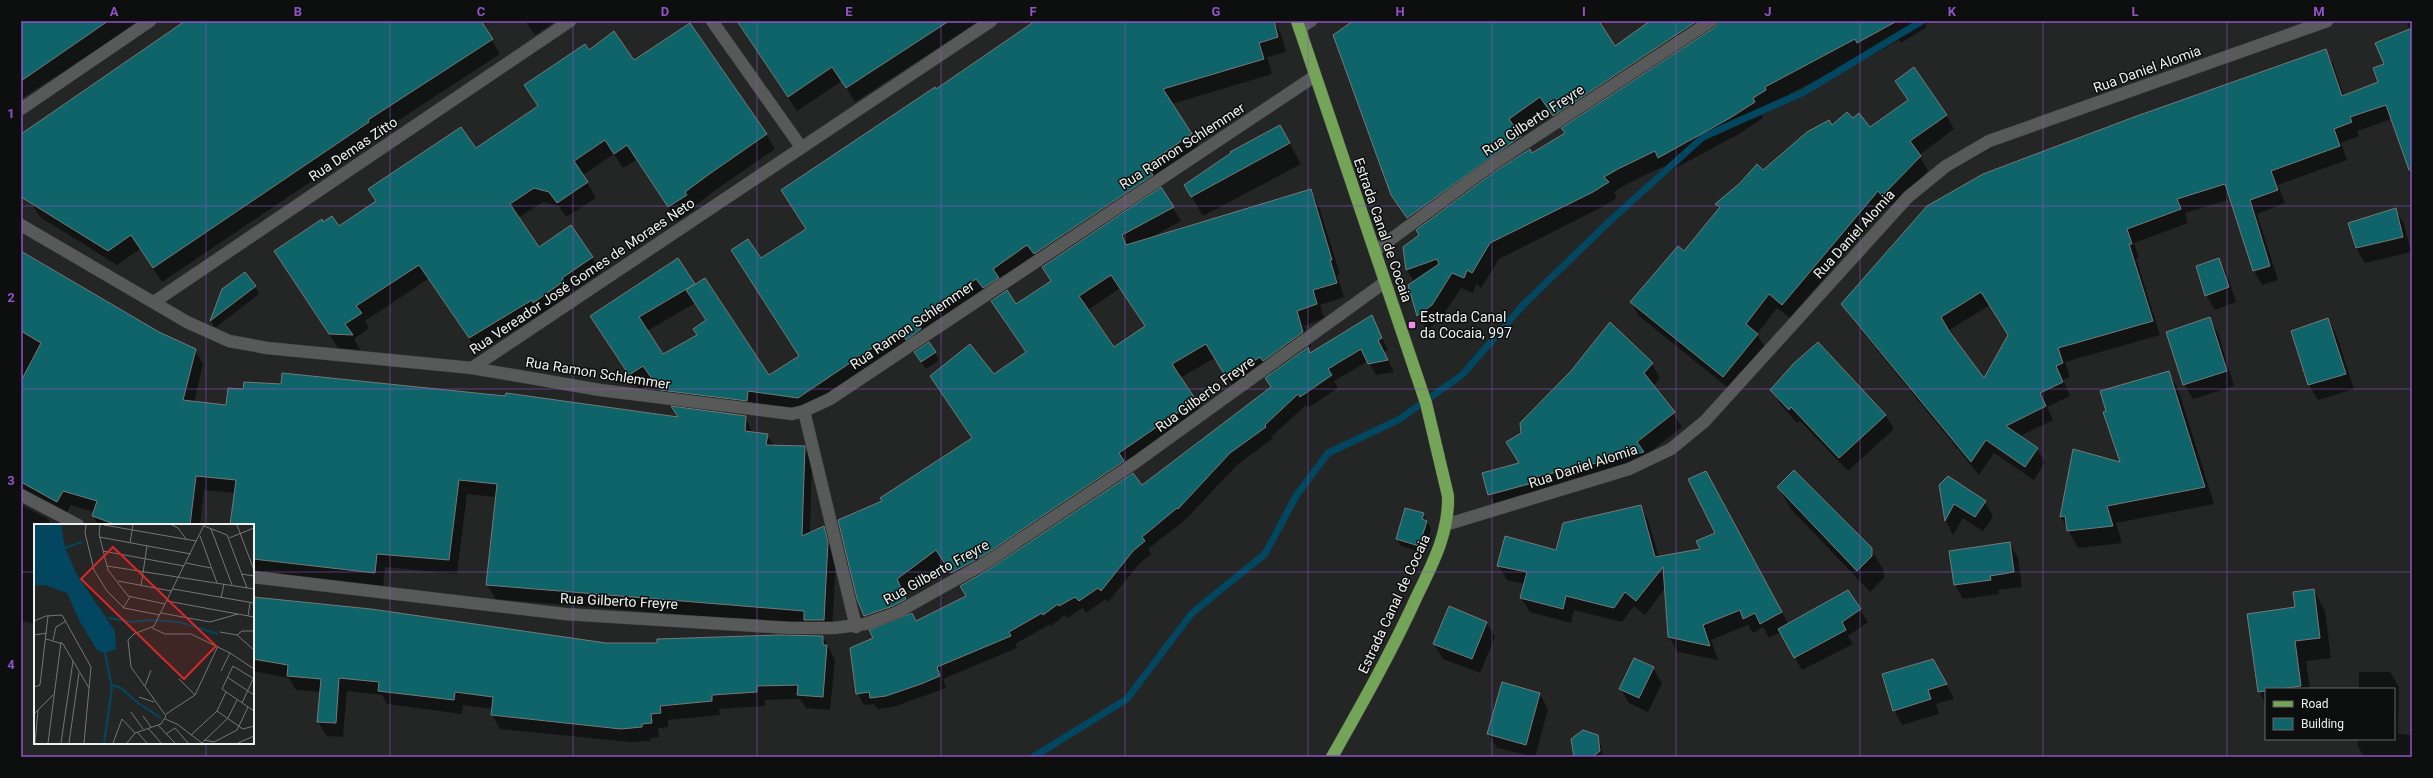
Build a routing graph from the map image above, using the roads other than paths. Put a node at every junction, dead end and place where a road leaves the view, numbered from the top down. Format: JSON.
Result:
{"nodes":[{"id":1,"x":150,"y":21,"type":"edge"},
{"id":2,"x":570,"y":21,"type":"edge"},
{"id":3,"x":712,"y":21,"type":"edge"},
{"id":4,"x":991,"y":21,"type":"edge"},
{"id":5,"x":1311,"y":21,"type":"edge"},
{"id":6,"x":1711,"y":21,"type":"edge"},
{"id":7,"x":2327,"y":21,"type":"edge"},
{"id":8,"x":1298,"y":25,"type":"edge"},
{"id":9,"x":1315,"y":76,"type":"junction"},
{"id":10,"x":21,"y":109,"type":"edge"},
{"id":11,"x":800,"y":147,"type":"junction"},
{"id":12,"x":21,"y":225,"type":"edge"},
{"id":13,"x":1375,"y":251,"type":"junction"},
{"id":14,"x":1384,"y":282,"type":"junction"},
{"id":15,"x":154,"y":302,"type":"junction"},
{"id":16,"x":472,"y":368,"type":"junction"},
{"id":17,"x":804,"y":411,"type":"junction"},
{"id":18,"x":21,"y":495,"type":"edge"},
{"id":19,"x":76,"y":524,"type":"edge"},
{"id":20,"x":1446,"y":525,"type":"junction"},
{"id":21,"x":254,"y":578,"type":"edge"},
{"id":22,"x":856,"y":627,"type":"junction"},
{"id":23,"x":1332,"y":757,"type":"edge"}],
"edges":[{"from":1,"to":10,"type":"street"},
{"from":2,"to":15,"type":"street","name":"Rua Demas Zitto"},
{"from":3,"to":11,"type":"street"},
{"from":4,"to":11,"type":"street","name":"Rua Vereador José Gomes de Moraes Neto"},
{"from":5,"to":8,"type":"street"},
{"from":6,"to":13,"type":"street","name":"Rua Gilberto Freyre"},
{"from":7,"to":20,"type":"street","name":"Rua Daniel Alomia"},
{"from":8,"to":9,"type":"main road","name":"Estrada Canal de Cocaia"},
{"from":9,"to":13,"type":"main road","name":"Estrada Canal de Cocaia"},
{"from":9,"to":17,"type":"street","name":"Rua Ramon Schlemmer"},
{"from":11,"to":16,"type":"street","name":"Rua Vereador José Gomes de Moraes Neto"},
{"from":12,"to":15,"type":"street","name":"Rua Vereador José Gomes de Moraes Neto"},
{"from":13,"to":14,"type":"main road","name":"Estrada Canal de Cocaia"},
{"from":14,"to":20,"type":"main road","name":"Estrada Canal de Cocaia"},
{"from":14,"to":22,"type":"street","name":"Rua Gilberto Freyre"},
{"from":15,"to":16,"type":"street","name":"Rua Vereador José Gomes de Moraes Neto"},
{"from":16,"to":17,"type":"street","name":"Rua Ramon Schlemmer"},
{"from":17,"to":22,"type":"street"},
{"from":18,"to":19,"type":"street"},
{"from":20,"to":23,"type":"main road","name":"Estrada Canal de Cocaia"},
{"from":21,"to":22,"type":"street","name":"Rua Gilberto Freyre"}]}
